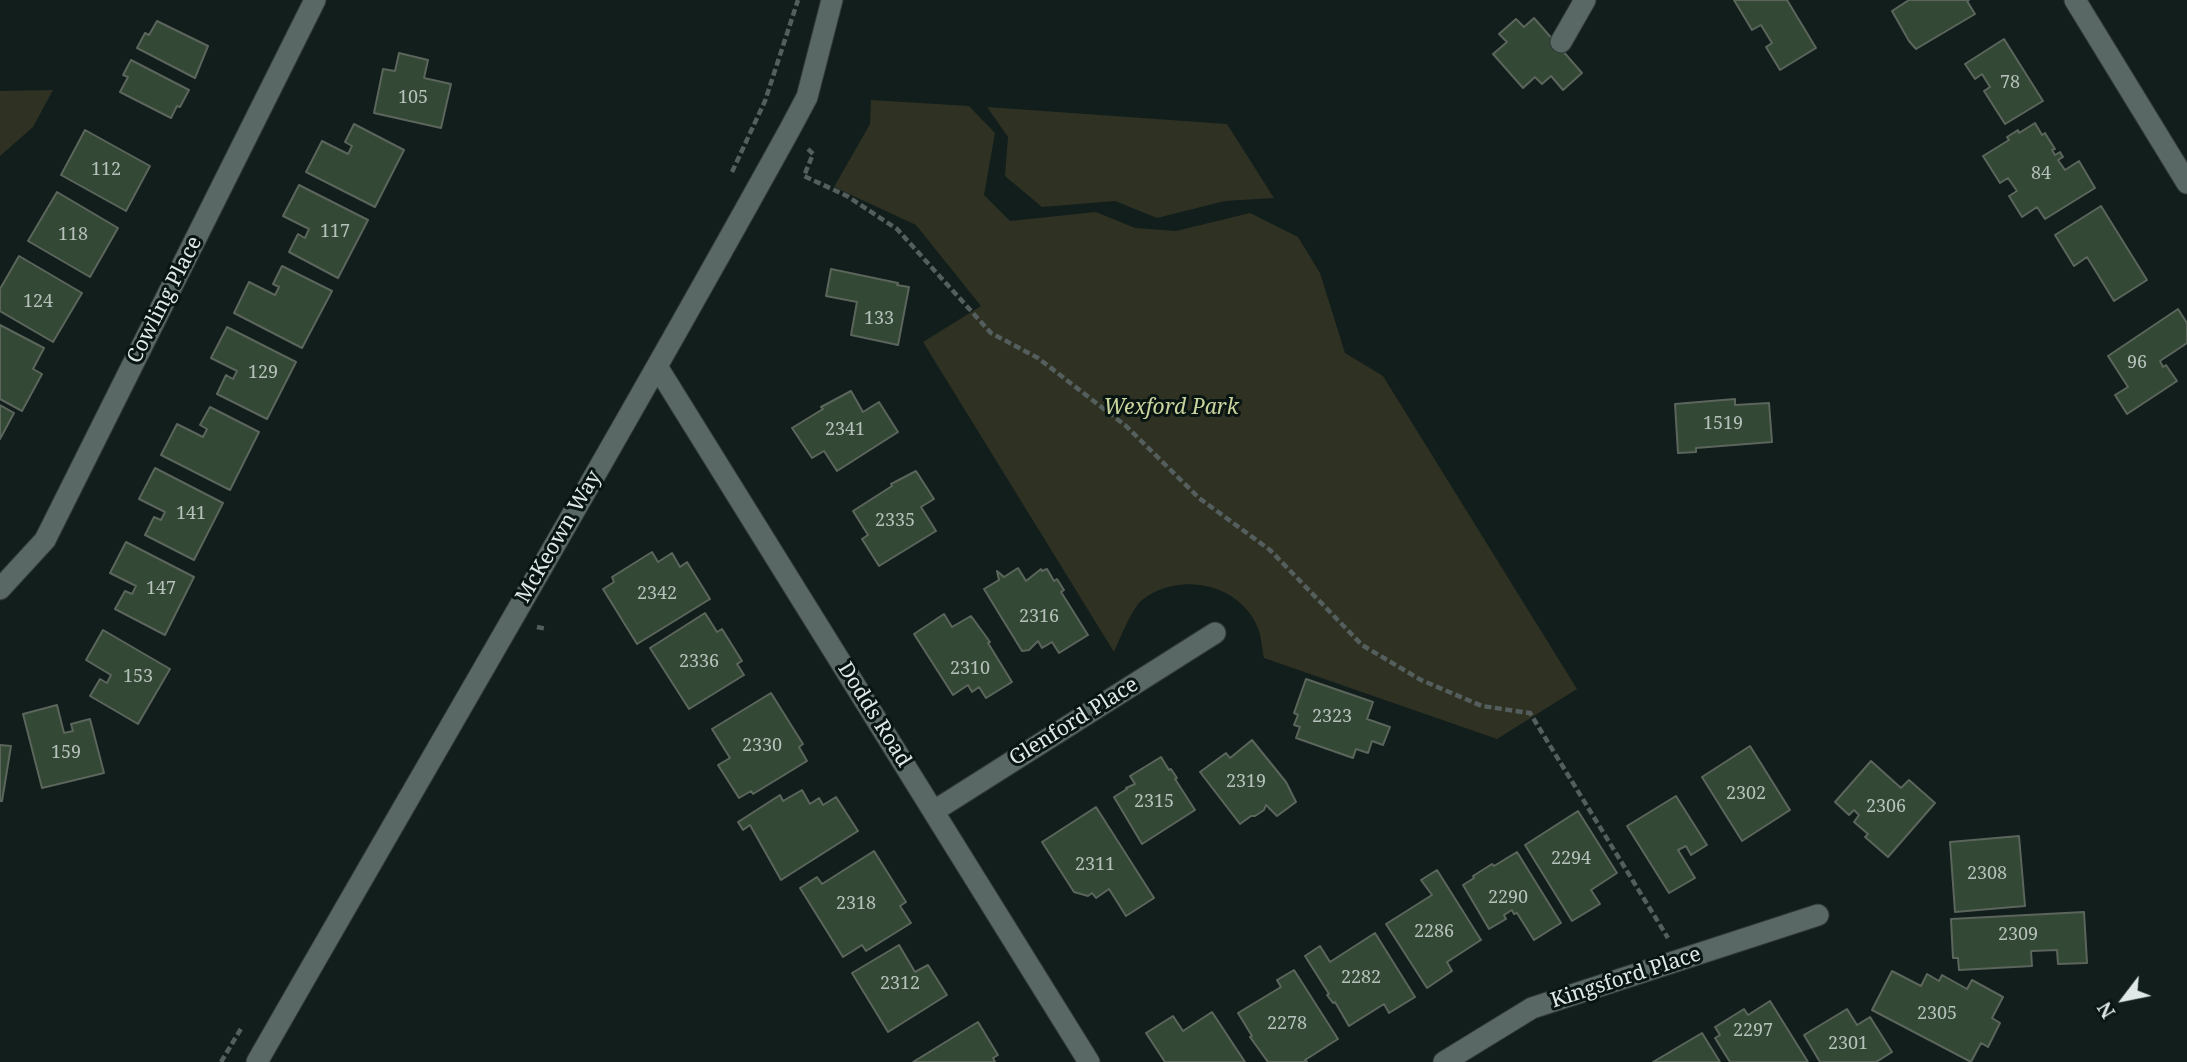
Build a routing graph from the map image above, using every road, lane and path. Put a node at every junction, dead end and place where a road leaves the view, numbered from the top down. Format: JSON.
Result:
{"nodes":[{"id":1,"x":315,"y":0,"type":"edge"},
{"id":2,"x":798,"y":0,"type":"edge"},
{"id":3,"x":832,"y":0,"type":"edge"},
{"id":4,"x":1585,"y":0,"type":"edge"},
{"id":5,"x":2075,"y":0,"type":"edge"},
{"id":6,"x":1561,"y":42,"type":"dead end"},
{"id":7,"x":790,"y":129,"type":"junction"},
{"id":8,"x":730,"y":175,"type":"dead end"},
{"id":9,"x":2187,"y":183,"type":"edge"},
{"id":10,"x":658,"y":368,"type":"junction"},
{"id":11,"x":0,"y":589,"type":"edge"},
{"id":12,"x":1215,"y":634,"type":"dead end"},
{"id":13,"x":934,"y":811,"type":"junction"},
{"id":14,"x":1818,"y":915,"type":"dead end"},
{"id":15,"x":1681,"y":960,"type":"junction"},
{"id":16,"x":257,"y":1062,"type":"edge"},
{"id":17,"x":1089,"y":1062,"type":"edge"},
{"id":18,"x":1444,"y":1062,"type":"edge"}],
"edges":[{"from":1,"to":11,"type":"street","name":"Cowling Place"},
{"from":2,"to":8,"type":"path"},
{"from":3,"to":7,"type":"street","name":"McKeown Way"},
{"from":4,"to":6,"type":"street"},
{"from":5,"to":9,"type":"street"},
{"from":7,"to":10,"type":"street","name":"McKeown Way"},
{"from":7,"to":15,"type":"path"},
{"from":10,"to":13,"type":"street","name":"Dodds Road"},
{"from":10,"to":16,"type":"street","name":"McKeown Way"},
{"from":12,"to":13,"type":"street","name":"Glenford Place"},
{"from":13,"to":17,"type":"street","name":"Dodds Road"},
{"from":14,"to":15,"type":"street","name":"Kingsford Place"},
{"from":15,"to":18,"type":"street","name":"Kingsford Place"}]}
